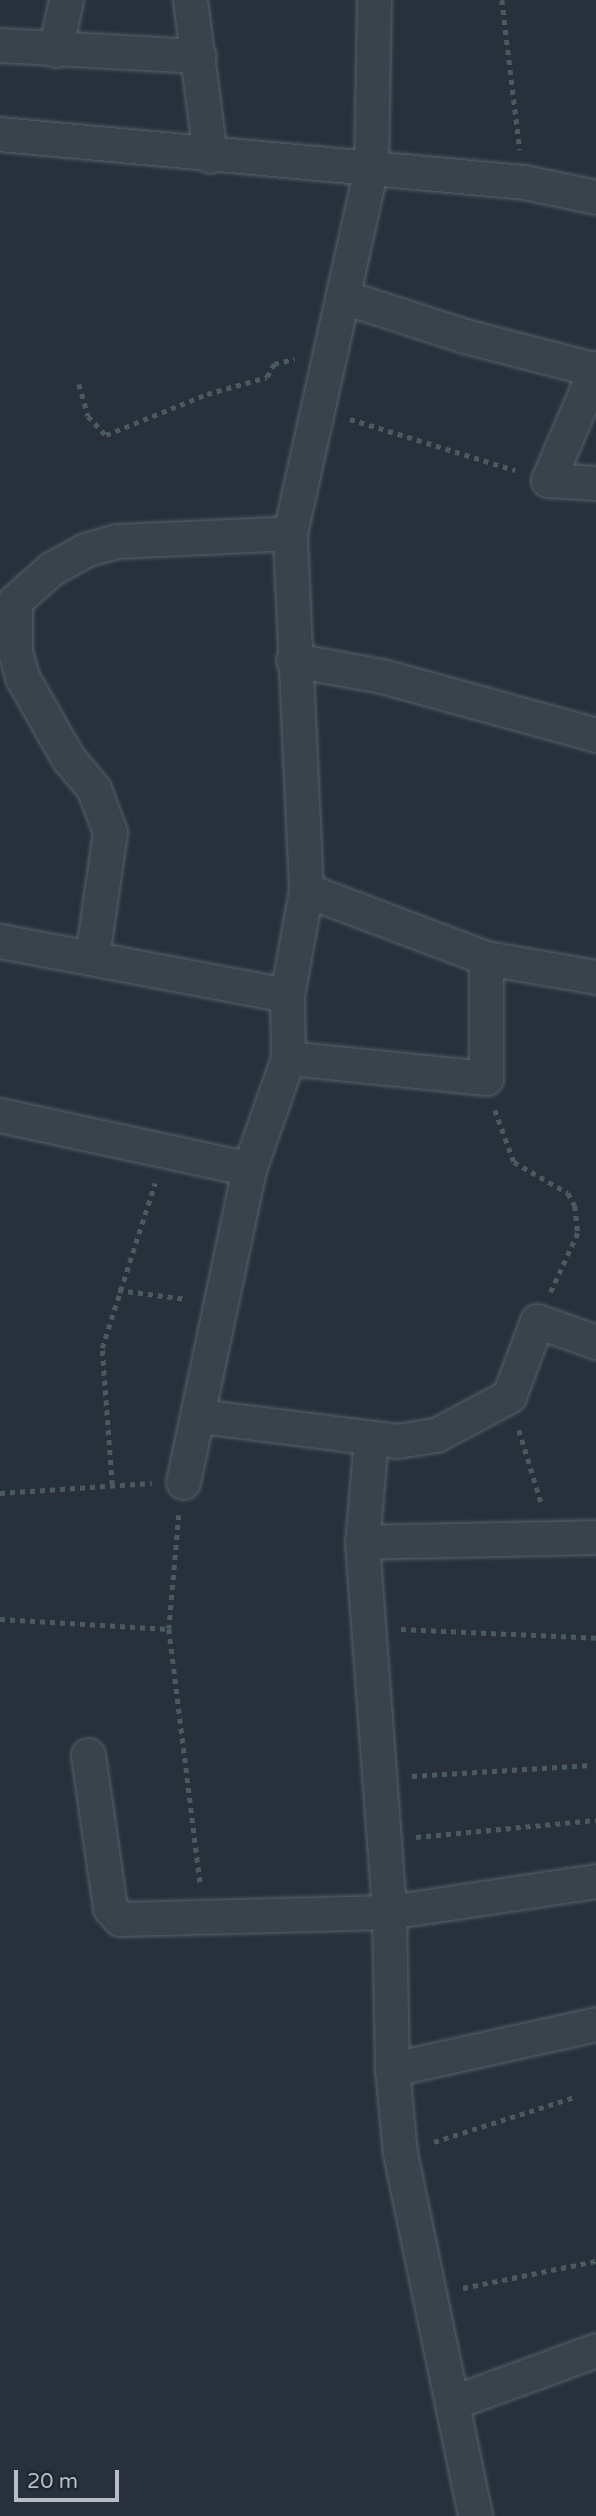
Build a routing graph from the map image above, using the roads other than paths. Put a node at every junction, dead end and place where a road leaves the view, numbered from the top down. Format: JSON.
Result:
{"nodes":[{"id":1,"x":65,"y":0,"type":"edge"},
{"id":2,"x":190,"y":0,"type":"edge"},
{"id":3,"x":374,"y":0,"type":"edge"},
{"id":4,"x":0,"y":45,"type":"edge"},
{"id":5,"x":55,"y":50,"type":"junction"},
{"id":6,"x":199,"y":55,"type":"junction"},
{"id":7,"x":0,"y":134,"type":"edge"},
{"id":8,"x":210,"y":156,"type":"junction"},
{"id":9,"x":371,"y":169,"type":"junction"},
{"id":10,"x":596,"y":197,"type":"edge"},
{"id":11,"x":344,"y":297,"type":"junction"},
{"id":12,"x":596,"y":369,"type":"edge"},
{"id":13,"x":596,"y":483,"type":"edge"},
{"id":14,"x":290,"y":533,"type":"junction"},
{"id":15,"x":293,"y":660,"type":"junction"},
{"id":16,"x":596,"y":735,"type":"edge"},
{"id":17,"x":306,"y":890,"type":"junction"},
{"id":18,"x":0,"y":941,"type":"edge"},
{"id":19,"x":92,"y":957,"type":"junction"},
{"id":20,"x":486,"y":958,"type":"junction"},
{"id":21,"x":596,"y":976,"type":"edge"},
{"id":22,"x":287,"y":995,"type":"junction"},
{"id":23,"x":288,"y":1058,"type":"junction"},
{"id":24,"x":0,"y":1115,"type":"edge"},
{"id":25,"x":249,"y":1169,"type":"junction"},
{"id":26,"x":596,"y":1342,"type":"edge"},
{"id":27,"x":200,"y":1416,"type":"junction"},
{"id":28,"x":371,"y":1438,"type":"junction"},
{"id":29,"x":183,"y":1482,"type":"road end"},
{"id":30,"x":596,"y":1537,"type":"edge"},
{"id":31,"x":362,"y":1542,"type":"junction"},
{"id":32,"x":88,"y":1755,"type":"dead end"},
{"id":33,"x":596,"y":1881,"type":"edge"},
{"id":34,"x":389,"y":1912,"type":"junction"},
{"id":35,"x":596,"y":2024,"type":"edge"},
{"id":36,"x":392,"y":2069,"type":"junction"},
{"id":37,"x":596,"y":2350,"type":"edge"},
{"id":38,"x":454,"y":2402,"type":"junction"},
{"id":39,"x":475,"y":2516,"type":"edge"}],
"edges":[{"from":1,"to":5,"type":"street"},
{"from":2,"to":6,"type":"street"},
{"from":3,"to":9,"type":"street"},
{"from":4,"to":5,"type":"street"},
{"from":5,"to":6,"type":"street"},
{"from":6,"to":8,"type":"street"},
{"from":7,"to":8,"type":"street"},
{"from":8,"to":9,"type":"street"},
{"from":9,"to":10,"type":"street"},
{"from":9,"to":11,"type":"street"},
{"from":11,"to":12,"type":"street"},
{"from":11,"to":14,"type":"street"},
{"from":12,"to":13,"type":"street"},
{"from":14,"to":15,"type":"street"},
{"from":14,"to":19,"type":"street"},
{"from":15,"to":16,"type":"street"},
{"from":15,"to":17,"type":"street"},
{"from":17,"to":20,"type":"street"},
{"from":17,"to":22,"type":"street"},
{"from":18,"to":19,"type":"street"},
{"from":19,"to":22,"type":"street"},
{"from":20,"to":21,"type":"street"},
{"from":20,"to":23,"type":"street"},
{"from":22,"to":23,"type":"street"},
{"from":23,"to":25,"type":"street"},
{"from":24,"to":25,"type":"street"},
{"from":25,"to":27,"type":"street"},
{"from":26,"to":28,"type":"street"},
{"from":27,"to":28,"type":"street"},
{"from":27,"to":29,"type":"street"},
{"from":28,"to":31,"type":"street"},
{"from":30,"to":31,"type":"street"},
{"from":31,"to":34,"type":"street"},
{"from":32,"to":34,"type":"street"},
{"from":33,"to":34,"type":"street"},
{"from":34,"to":36,"type":"street"},
{"from":35,"to":36,"type":"street"},
{"from":36,"to":38,"type":"street"},
{"from":37,"to":38,"type":"street"},
{"from":38,"to":39,"type":"street"}]}
